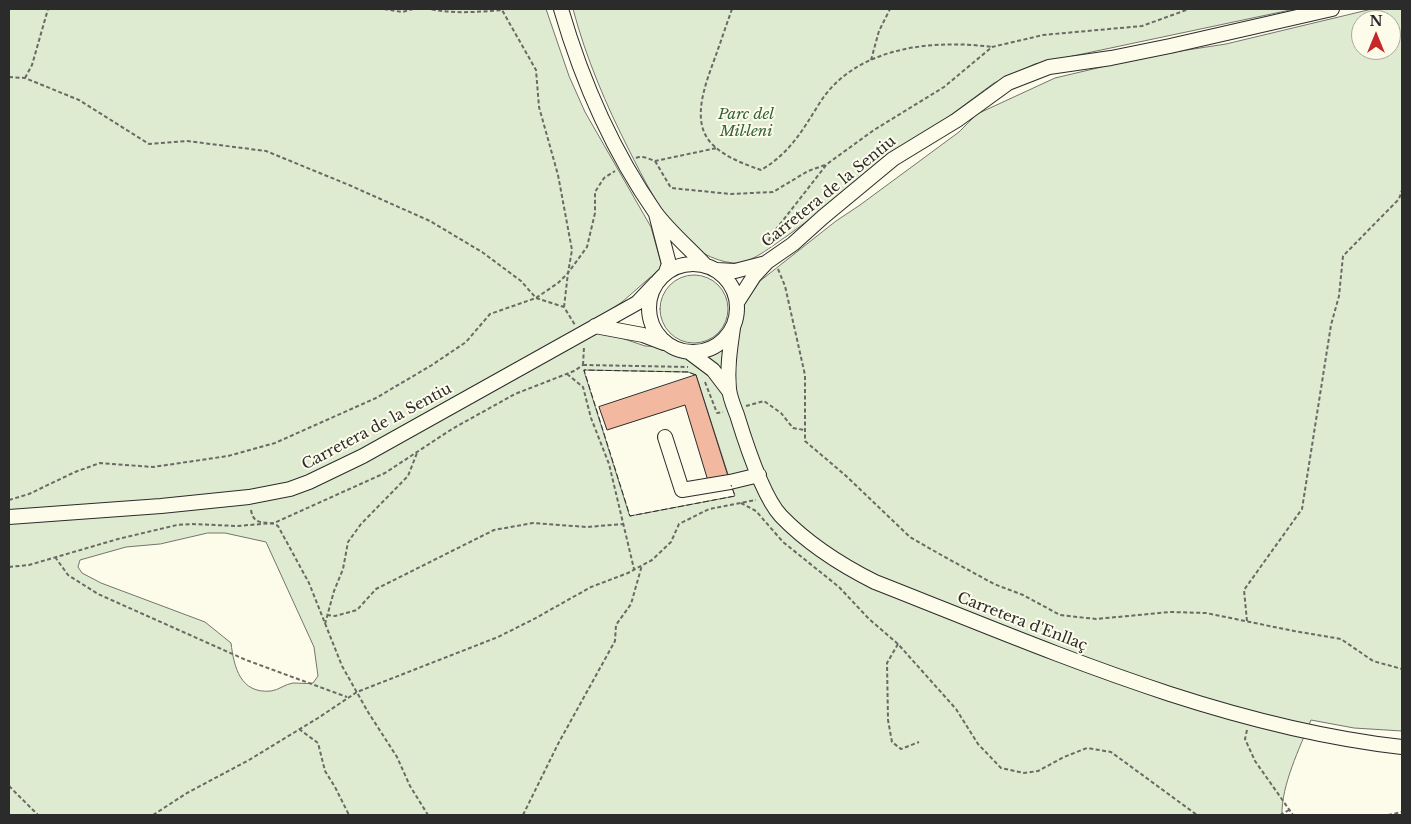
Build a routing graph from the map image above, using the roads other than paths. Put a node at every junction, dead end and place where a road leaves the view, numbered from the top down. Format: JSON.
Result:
{"nodes":[{"id":1,"x":561,"y":9,"type":"edge"},
{"id":2,"x":1332,"y":9,"type":"edge"},
{"id":3,"x":656,"y":214,"type":"junction"},
{"id":4,"x":770,"y":260,"type":"junction"},
{"id":5,"x":711,"y":267,"type":"junction"},
{"id":6,"x":666,"y":272,"type":"junction"},
{"id":7,"x":656,"y":283,"type":"junction"},
{"id":8,"x":738,"y":301,"type":"junction"},
{"id":9,"x":595,"y":326,"type":"junction"},
{"id":10,"x":733,"y":328,"type":"junction"},
{"id":11,"x":668,"y":344,"type":"junction"},
{"id":12,"x":689,"y":352,"type":"junction"},
{"id":13,"x":729,"y":391,"type":"junction"},
{"id":14,"x":665,"y":436,"type":"dead end"},
{"id":15,"x":761,"y":481,"type":"junction"},
{"id":16,"x":9,"y":517,"type":"edge"},
{"id":17,"x":1402,"y":747,"type":"edge"}],
"edges":[{"from":1,"to":3,"type":"street"},
{"from":2,"to":4,"type":"street","name":"Carretera de la Sentiu"},
{"from":3,"to":5,"type":"street"},
{"from":3,"to":6,"type":"street"},
{"from":4,"to":5,"type":"street","name":"Carretera de la Sentiu"},
{"from":4,"to":8,"type":"street","name":"Carretera de la Sentiu"},
{"from":5,"to":6,"type":"street"},
{"from":5,"to":8,"type":"street"},
{"from":6,"to":7,"type":"street"},
{"from":7,"to":9,"type":"street","name":"Carretera de la Sentiu"},
{"from":7,"to":11,"type":"street"},
{"from":8,"to":10,"type":"street"},
{"from":9,"to":11,"type":"street"},
{"from":9,"to":16,"type":"street","name":"Carretera de la Sentiu"},
{"from":10,"to":12,"type":"street"},
{"from":10,"to":13,"type":"street","name":"Carretera d'Enllaç"},
{"from":11,"to":12,"type":"street"},
{"from":12,"to":13,"type":"street","name":"Carretera d'Enllaç"},
{"from":13,"to":15,"type":"street","name":"Carretera d'Enllaç"},
{"from":14,"to":15,"type":"street"},
{"from":15,"to":17,"type":"street","name":"Carretera d'Enllaç"}]}
